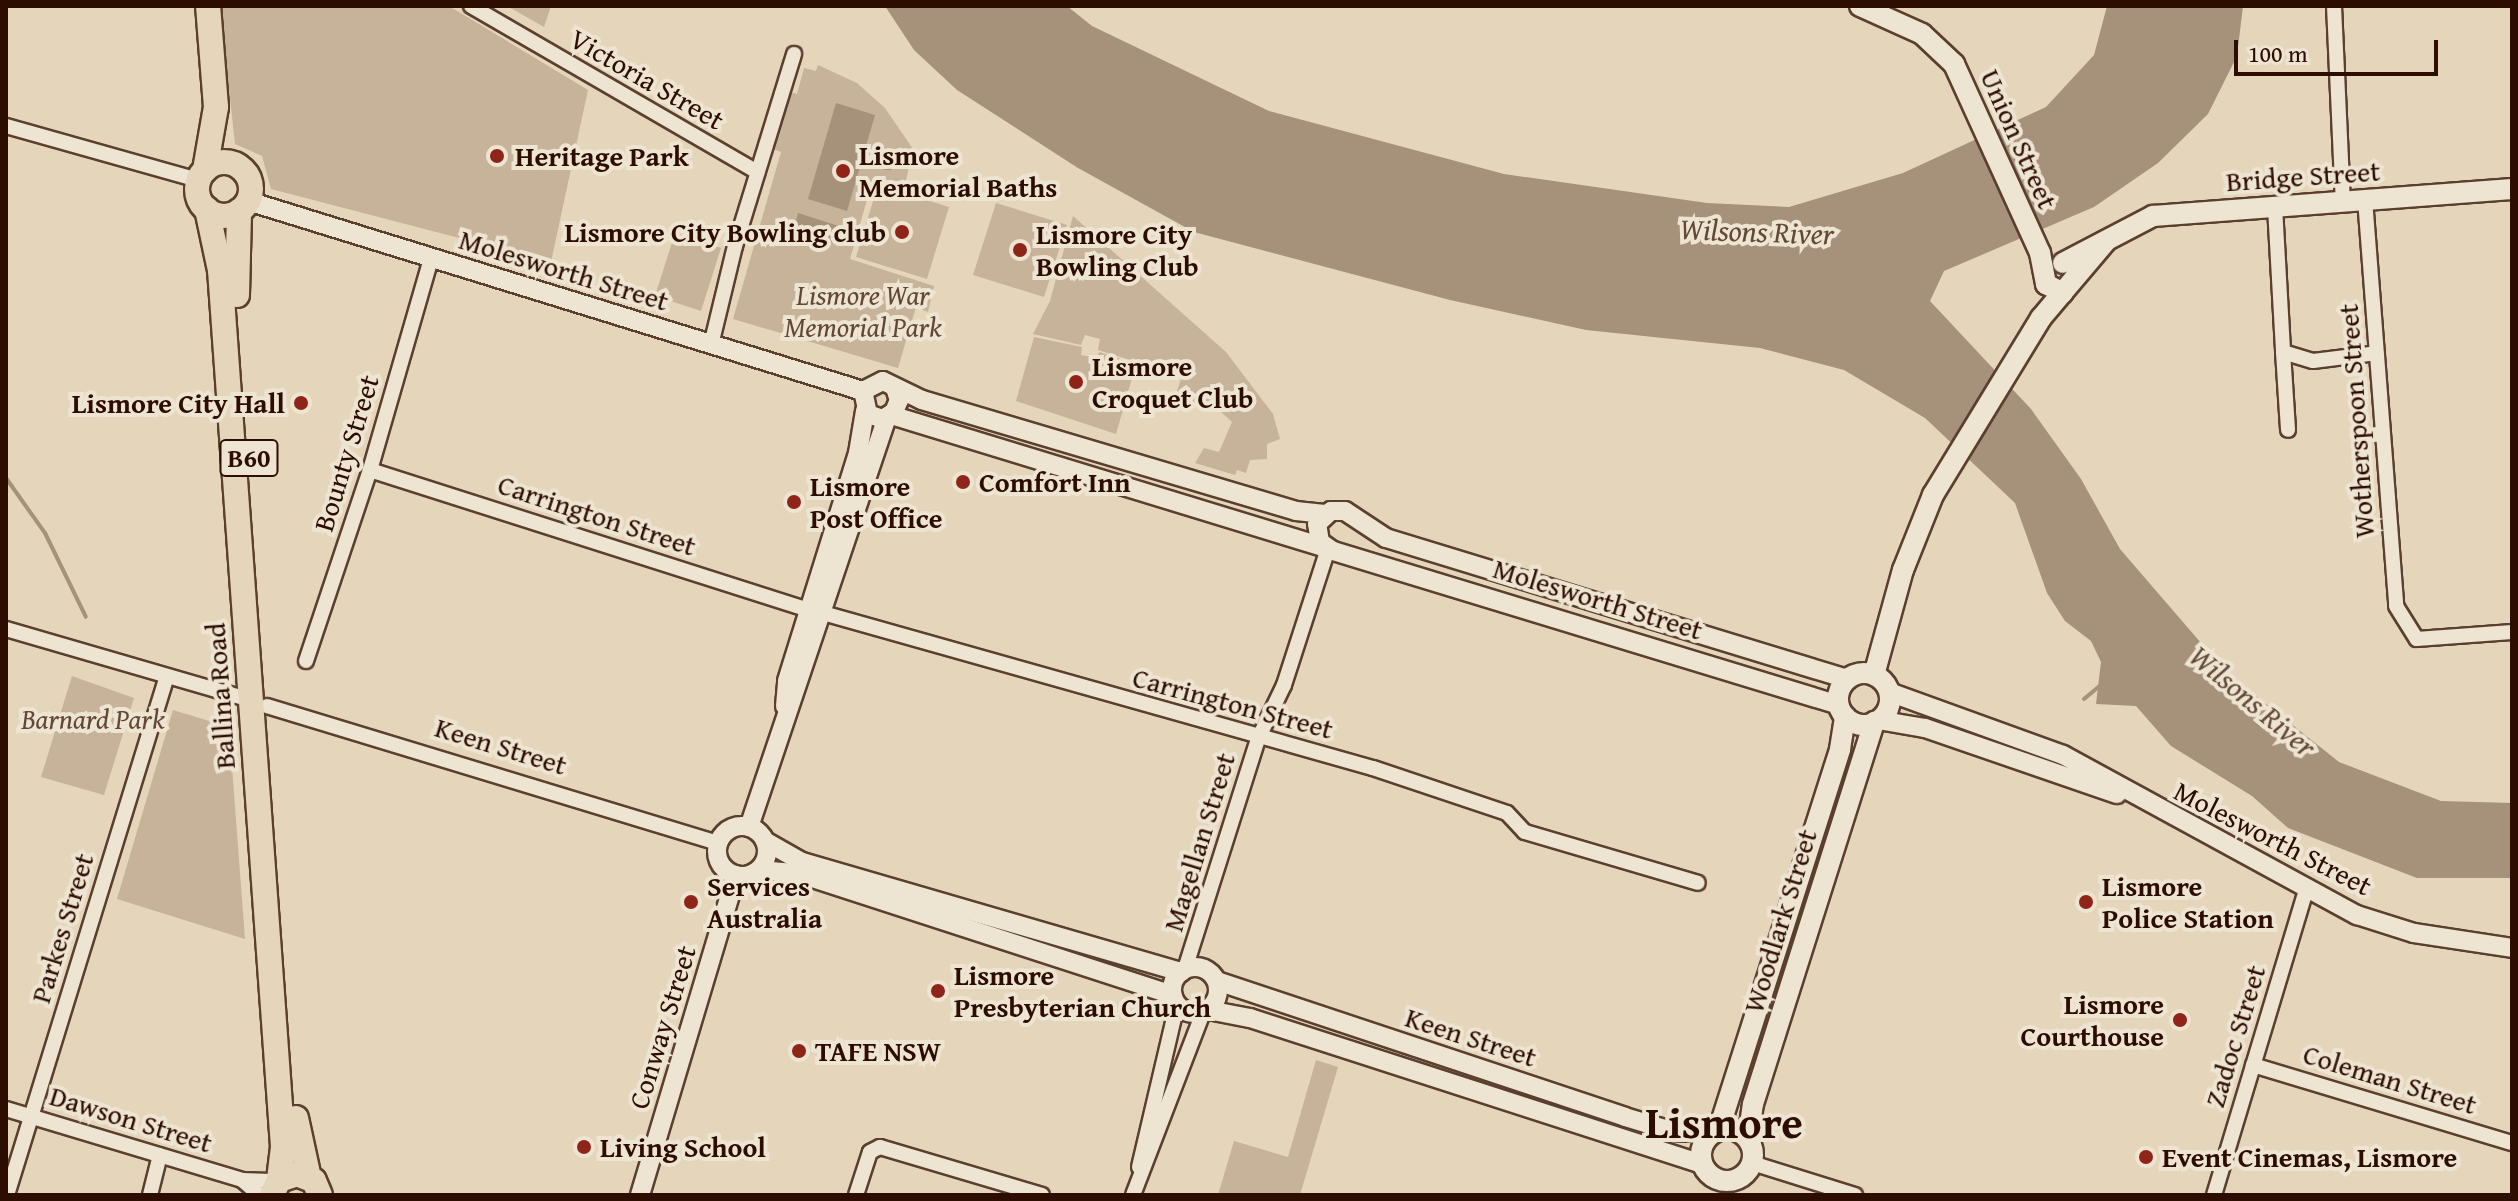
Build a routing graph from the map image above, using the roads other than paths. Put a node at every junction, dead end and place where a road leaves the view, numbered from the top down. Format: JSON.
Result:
{"nodes":[{"id":1,"x":208,"y":6,"type":"edge"},
{"id":2,"x":471,"y":6,"type":"edge"},
{"id":3,"x":1860,"y":6,"type":"edge"},
{"id":4,"x":2334,"y":6,"type":"edge"},
{"id":5,"x":794,"y":54,"type":"dead end"},
{"id":6,"x":216,"y":107,"type":"junction"},
{"id":7,"x":6,"y":126,"type":"edge"},
{"id":8,"x":240,"y":168,"type":"junction"},
{"id":9,"x":757,"y":172,"type":"junction"},
{"id":10,"x":202,"y":175,"type":"junction"},
{"id":11,"x":2512,"y":189,"type":"edge"},
{"id":12,"x":2365,"y":199,"type":"junction"},
{"id":13,"x":2343,"y":201,"type":"junction"},
{"id":14,"x":243,"y":206,"type":"junction"},
{"id":15,"x":2275,"y":207,"type":"junction"},
{"id":16,"x":207,"y":209,"type":"junction"},
{"id":17,"x":431,"y":258,"type":"junction"},
{"id":18,"x":2055,"y":274,"type":"junction"},
{"id":19,"x":711,"y":345,"type":"junction"},
{"id":20,"x":2283,"y":352,"type":"junction"},
{"id":21,"x":2377,"y":353,"type":"junction"},
{"id":22,"x":895,"y":388,"type":"junction"},
{"id":23,"x":863,"y":391,"type":"junction"},
{"id":24,"x":865,"y":411,"type":"junction"},
{"id":25,"x":889,"y":416,"type":"junction"},
{"id":26,"x":2288,"y":430,"type":"dead end"},
{"id":27,"x":370,"y":470,"type":"junction"},
{"id":28,"x":1325,"y":514,"type":"junction"},
{"id":29,"x":1357,"y":522,"type":"junction"},
{"id":30,"x":1330,"y":549,"type":"junction"},
{"id":31,"x":816,"y":612,"type":"junction"},
{"id":32,"x":6,"y":629,"type":"edge"},
{"id":33,"x":2512,"y":632,"type":"edge"},
{"id":34,"x":306,"y":661,"type":"dead end"},
{"id":35,"x":1874,"y":675,"type":"junction"},
{"id":36,"x":167,"y":676,"type":"junction"},
{"id":37,"x":1847,"y":679,"type":"junction"},
{"id":38,"x":1889,"y":692,"type":"junction"},
{"id":39,"x":259,"y":703,"type":"junction"},
{"id":40,"x":1842,"y":711,"type":"junction"},
{"id":41,"x":783,"y":721,"type":"junction"},
{"id":42,"x":1876,"y":721,"type":"junction"},
{"id":43,"x":1258,"y":739,"type":"junction"},
{"id":44,"x":2150,"y":805,"type":"junction"},
{"id":45,"x":749,"y":827,"type":"junction"},
{"id":46,"x":765,"y":841,"type":"junction"},
{"id":47,"x":718,"y":843,"type":"junction"},
{"id":48,"x":759,"y":870,"type":"junction"},
{"id":49,"x":736,"y":875,"type":"junction"},
{"id":50,"x":1698,"y":883,"type":"dead end"},
{"id":51,"x":2306,"y":891,"type":"junction"},
{"id":52,"x":2512,"y":948,"type":"edge"},
{"id":53,"x":1183,"y":970,"type":"junction"},
{"id":54,"x":1217,"y":981,"type":"junction"},
{"id":55,"x":1175,"y":1000,"type":"junction"},
{"id":56,"x":1205,"y":1011,"type":"junction"},
{"id":57,"x":2253,"y":1065,"type":"junction"},
{"id":58,"x":6,"y":1109,"type":"edge"},
{"id":59,"x":31,"y":1117,"type":"junction"},
{"id":60,"x":1715,"y":1131,"type":"junction"},
{"id":61,"x":1748,"y":1139,"type":"junction"},
{"id":62,"x":2512,"y":1143,"type":"edge"},
{"id":63,"x":160,"y":1155,"type":"junction"},
{"id":64,"x":1752,"y":1163,"type":"junction"},
{"id":65,"x":1704,"y":1167,"type":"junction"},
{"id":66,"x":1138,"y":1179,"type":"junction"},
{"id":67,"x":242,"y":1180,"type":"junction"},
{"id":68,"x":315,"y":1186,"type":"edge"},
{"id":69,"x":1734,"y":1187,"type":"edge"},
{"id":70,"x":272,"y":1188,"type":"edge"},
{"id":71,"x":7,"y":1195,"type":"edge"},
{"id":72,"x":150,"y":1195,"type":"edge"},
{"id":73,"x":640,"y":1195,"type":"edge"},
{"id":74,"x":856,"y":1195,"type":"edge"},
{"id":75,"x":1042,"y":1195,"type":"edge"},
{"id":76,"x":1133,"y":1195,"type":"edge"},
{"id":77,"x":1703,"y":1195,"type":"edge"},
{"id":78,"x":1855,"y":1195,"type":"edge"},
{"id":79,"x":2214,"y":1195,"type":"edge"}],
"edges":[{"from":1,"to":6,"type":"main road","number":"B60"},
{"from":2,"to":9,"type":"street","name":"Victoria Street"},
{"from":3,"to":18,"type":"main road","name":"Union Street"},
{"from":4,"to":13,"type":"street"},
{"from":5,"to":9,"type":"street"},
{"from":6,"to":8,"type":"main road","number":"B60"},
{"from":6,"to":10,"type":"main road","number":"B60"},
{"from":7,"to":10,"type":"street"},
{"from":8,"to":10,"type":"main road"},
{"from":8,"to":14,"type":"main road","number":"B60"},
{"from":9,"to":19,"type":"street"},
{"from":10,"to":16,"type":"main road","number":"B60"},
{"from":11,"to":12,"type":"main road","name":"Bridge Street"},
{"from":12,"to":13,"type":"main road","name":"Bridge Street"},
{"from":12,"to":21,"type":"street","name":"Wotherspoon Street"},
{"from":13,"to":15,"type":"main road","name":"Bridge Street"},
{"from":14,"to":16,"type":"main road"},
{"from":14,"to":17,"type":"street","name":"Molesworth Street"},
{"from":14,"to":39,"type":"main road","name":"Ballina Road","number":"B60"},
{"from":15,"to":18,"type":"main road","name":"Bridge Street"},
{"from":15,"to":20,"type":"street"},
{"from":16,"to":39,"type":"main road","name":"Ballina Road","number":"B60"},
{"from":17,"to":19,"type":"street","name":"Molesworth Street"},
{"from":17,"to":27,"type":"street","name":"Bounty Street"},
{"from":18,"to":35,"type":"main road","name":"Bridge Street"},
{"from":19,"to":23,"type":"street","name":"Molesworth Street"},
{"from":20,"to":21,"type":"street"},
{"from":20,"to":26,"type":"street"},
{"from":21,"to":33,"type":"street","name":"Wotherspoon Street"},
{"from":22,"to":23,"type":"street"},
{"from":22,"to":25,"type":"street"},
{"from":22,"to":28,"type":"street"},
{"from":23,"to":24,"type":"street"},
{"from":24,"to":25,"type":"street"},
{"from":24,"to":31,"type":"street"},
{"from":25,"to":30,"type":"street","name":"Molesworth Street"},
{"from":25,"to":31,"type":"street"},
{"from":27,"to":31,"type":"street","name":"Carrington Street"},
{"from":27,"to":34,"type":"street","name":"Bounty Street"},
{"from":28,"to":29,"type":"street"},
{"from":28,"to":30,"type":"street"},
{"from":29,"to":30,"type":"street"},
{"from":29,"to":37,"type":"street","name":"Molesworth Street"},
{"from":30,"to":40,"type":"street","name":"Molesworth Street"},
{"from":30,"to":43,"type":"street","name":"Magellan Street"},
{"from":31,"to":41,"type":"street"},
{"from":31,"to":41,"type":"street"},
{"from":31,"to":43,"type":"street","name":"Carrington Street"},
{"from":32,"to":36,"type":"street","name":"Keen Street"},
{"from":35,"to":37,"type":"main road"},
{"from":35,"to":38,"type":"main road"},
{"from":36,"to":39,"type":"street","name":"Keen Street"},
{"from":36,"to":59,"type":"street","name":"Parkes Street"},
{"from":37,"to":40,"type":"main road"},
{"from":38,"to":42,"type":"main road"},
{"from":38,"to":44,"type":"street","name":"Molesworth Street"},
{"from":39,"to":47,"type":"street","name":"Keen Street"},
{"from":39,"to":68,"type":"main road","name":"Ballina Road","number":"B60"},
{"from":39,"to":70,"type":"main road","name":"Ballina Road","number":"B60"},
{"from":40,"to":42,"type":"main road"},
{"from":40,"to":60,"type":"main road","name":"Woodlark Street"},
{"from":41,"to":45,"type":"street"},
{"from":42,"to":44,"type":"street","name":"Molesworth Street"},
{"from":42,"to":61,"type":"main road","name":"Woodlark Street"},
{"from":43,"to":50,"type":"street","name":"Carrington Street"},
{"from":43,"to":53,"type":"street","name":"Magellan Street"},
{"from":44,"to":51,"type":"street","name":"Molesworth Street"},
{"from":45,"to":46,"type":"street"},
{"from":45,"to":47,"type":"street"},
{"from":46,"to":48,"type":"street"},
{"from":46,"to":53,"type":"street"},
{"from":47,"to":49,"type":"street"},
{"from":48,"to":49,"type":"street"},
{"from":48,"to":55,"type":"street"},
{"from":49,"to":73,"type":"street","name":"Conway Street"},
{"from":51,"to":52,"type":"street","name":"Molesworth Street"},
{"from":51,"to":57,"type":"street","name":"Zadoc Street"},
{"from":53,"to":54,"type":"street"},
{"from":53,"to":55,"type":"street"},
{"from":54,"to":56,"type":"street"},
{"from":54,"to":60,"type":"street","name":"Keen Street"},
{"from":55,"to":56,"type":"street"},
{"from":55,"to":66,"type":"street"},
{"from":56,"to":65,"type":"street","name":"Keen Street"},
{"from":56,"to":66,"type":"street"},
{"from":57,"to":62,"type":"street","name":"Coleman Street"},
{"from":57,"to":79,"type":"street","name":"Zadoc Street"},
{"from":58,"to":59,"type":"street","name":"Dawson Street"},
{"from":59,"to":63,"type":"street","name":"Dawson Street"},
{"from":59,"to":71,"type":"street","name":"Parkes Street"},
{"from":60,"to":61,"type":"main road"},
{"from":60,"to":65,"type":"main road"},
{"from":61,"to":64,"type":"main road"},
{"from":63,"to":67,"type":"street","name":"Dawson Street"},
{"from":63,"to":72,"type":"street"},
{"from":64,"to":69,"type":"main road"},
{"from":64,"to":78,"type":"street"},
{"from":65,"to":69,"type":"main road"},
{"from":65,"to":77,"type":"main road"},
{"from":66,"to":76,"type":"street"},
{"from":67,"to":70,"type":"street","name":"Dawson Street"},
{"from":67,"to":70,"type":"street","name":"Dawson Street"},
{"from":68,"to":70,"type":"main road","number":"B60"},
{"from":74,"to":75,"type":"street"}]}
